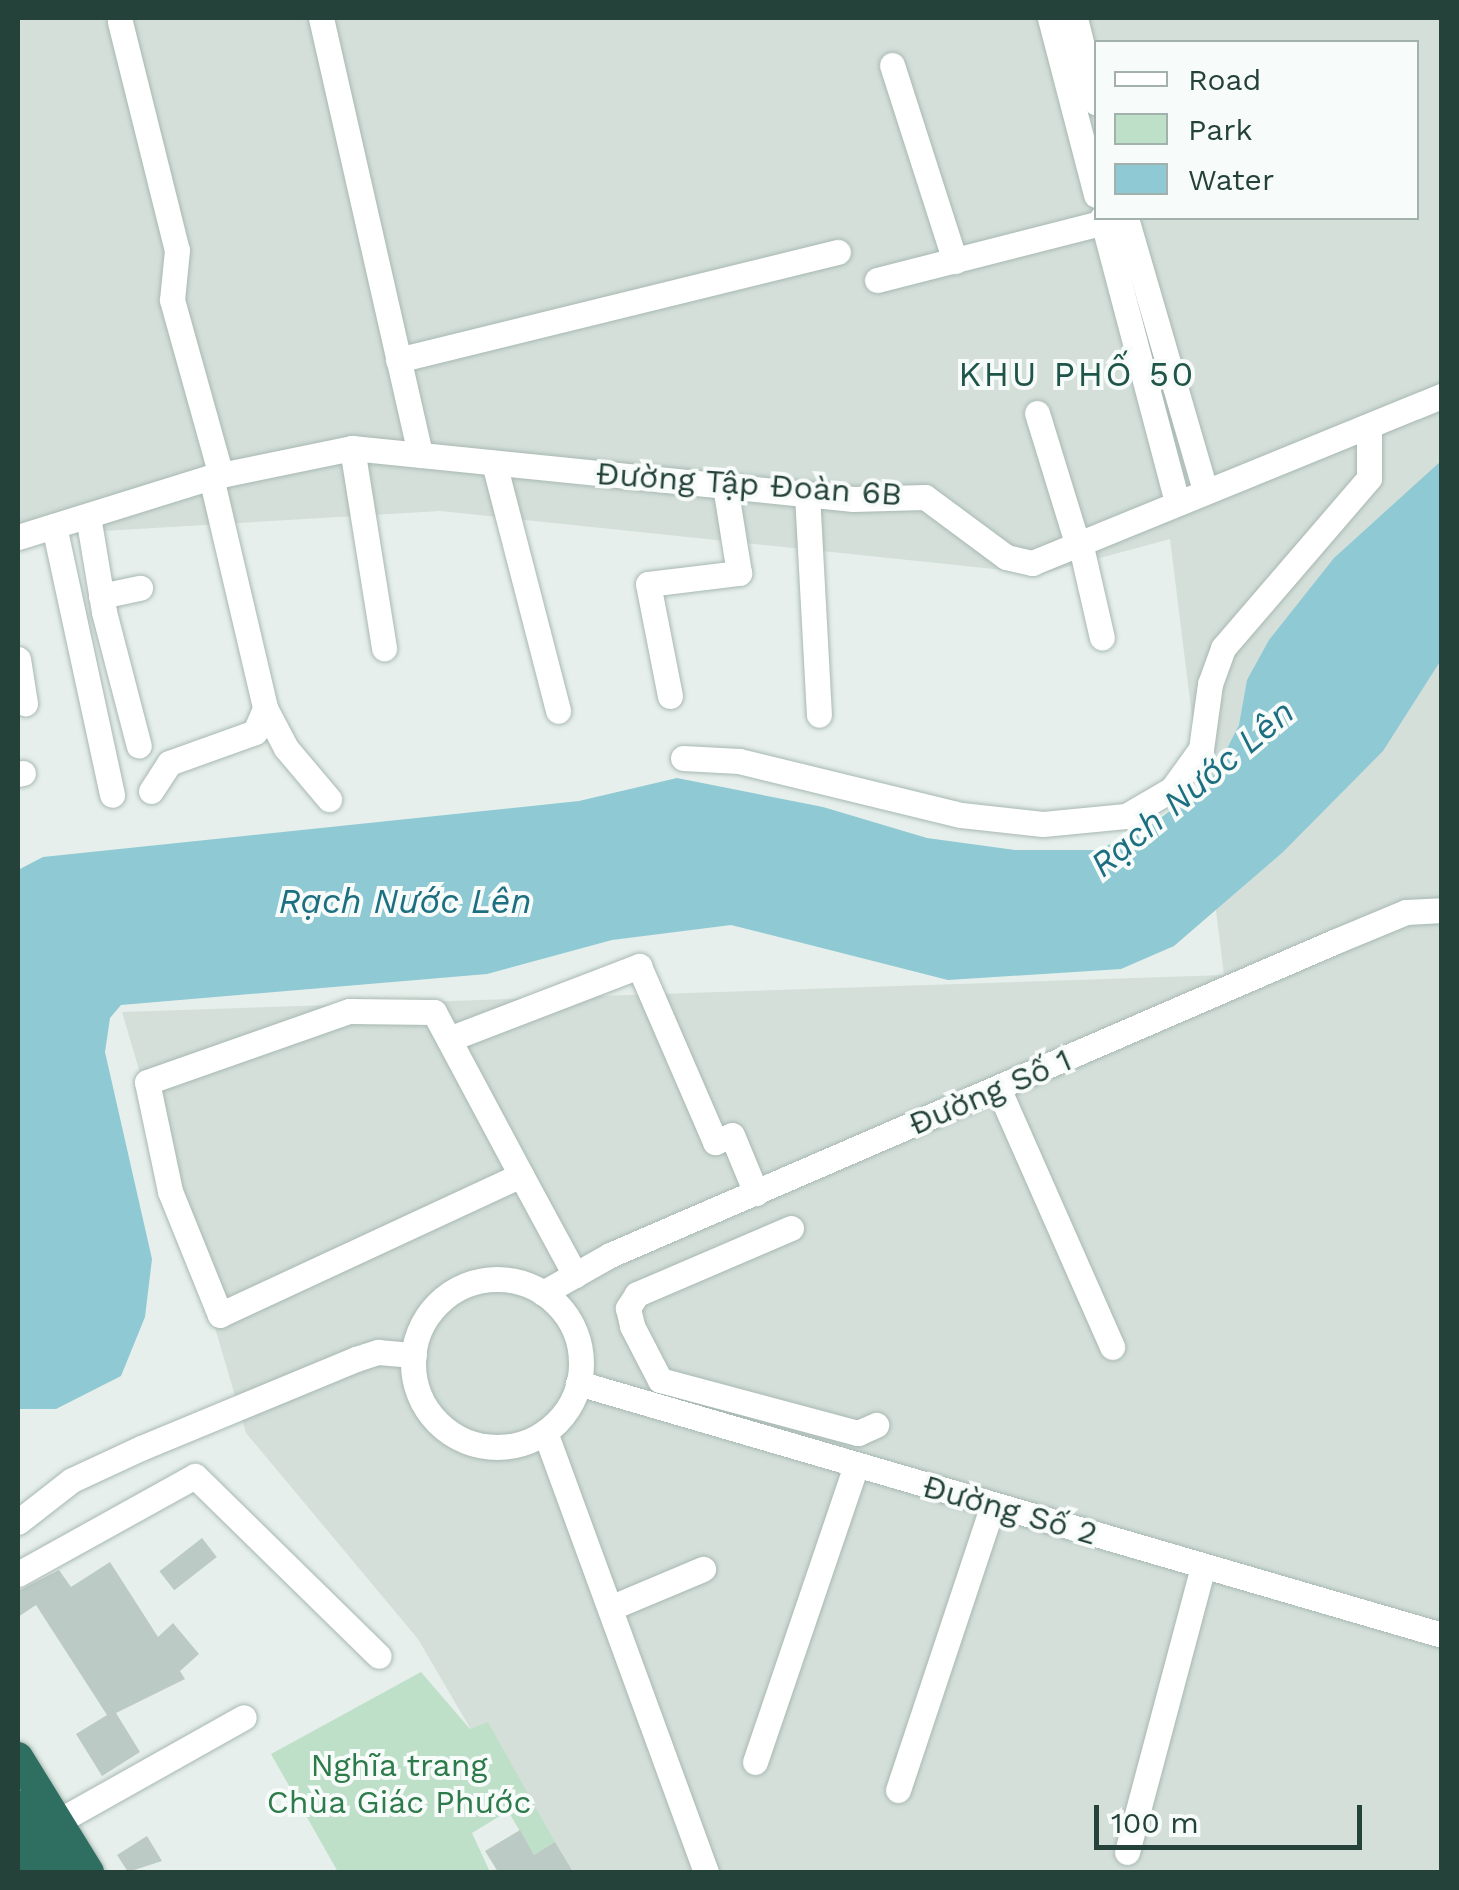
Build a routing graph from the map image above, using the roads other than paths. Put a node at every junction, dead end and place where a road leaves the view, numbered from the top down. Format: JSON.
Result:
{"nodes":[{"id":1,"x":321,"y":18,"type":"edge"},
{"id":2,"x":1050,"y":18,"type":"edge"},
{"id":3,"x":1075,"y":18,"type":"edge"},
{"id":4,"x":120,"y":22,"type":"dead end"},
{"id":5,"x":892,"y":65,"type":"dead end"},
{"id":6,"x":1094,"y":94,"type":"edge"},
{"id":7,"x":1094,"y":187,"type":"edge"},
{"id":8,"x":1109,"y":220,"type":"edge"},
{"id":9,"x":1113,"y":220,"type":"edge"},
{"id":10,"x":1113,"y":220,"type":"edge"},
{"id":11,"x":838,"y":252,"type":"dead end"},
{"id":12,"x":954,"y":261,"type":"junction"},
{"id":13,"x":877,"y":280,"type":"dead end"},
{"id":14,"x":398,"y":360,"type":"junction"},
{"id":15,"x":1442,"y":396,"type":"edge"},
{"id":16,"x":1038,"y":412,"type":"dead end"},
{"id":17,"x":1369,"y":428,"type":"junction"},
{"id":18,"x":352,"y":448,"type":"junction"},
{"id":19,"x":420,"y":456,"type":"junction"},
{"id":20,"x":494,"y":463,"type":"junction"},
{"id":21,"x":216,"y":476,"type":"junction"},
{"id":22,"x":725,"y":486,"type":"junction"},
{"id":23,"x":1205,"y":490,"type":"junction"},
{"id":24,"x":808,"y":494,"type":"junction"},
{"id":25,"x":1177,"y":501,"type":"junction"},
{"id":26,"x":88,"y":516,"type":"junction"},
{"id":27,"x":54,"y":526,"type":"junction"},
{"id":28,"x":18,"y":538,"type":"edge"},
{"id":29,"x":1079,"y":543,"type":"junction"},
{"id":30,"x":140,"y":588,"type":"dead end"},
{"id":31,"x":101,"y":596,"type":"junction"},
{"id":32,"x":1102,"y":638,"type":"dead end"},
{"id":33,"x":384,"y":648,"type":"dead end"},
{"id":34,"x":18,"y":660,"type":"edge"},
{"id":35,"x":670,"y":696,"type":"dead end"},
{"id":36,"x":25,"y":703,"type":"dead end"},
{"id":37,"x":265,"y":708,"type":"junction"},
{"id":38,"x":558,"y":711,"type":"dead end"},
{"id":39,"x":819,"y":715,"type":"dead end"},
{"id":40,"x":140,"y":746,"type":"dead end"},
{"id":41,"x":683,"y":758,"type":"dead end"},
{"id":42,"x":151,"y":791,"type":"dead end"},
{"id":43,"x":112,"y":795,"type":"dead end"},
{"id":44,"x":329,"y":799,"type":"dead end"},
{"id":45,"x":1442,"y":910,"type":"edge"},
{"id":46,"x":449,"y":1039,"type":"junction"},
{"id":47,"x":998,"y":1088,"type":"junction"},
{"id":48,"x":522,"y":1175,"type":"junction"},
{"id":49,"x":756,"y":1194,"type":"junction"},
{"id":50,"x":790,"y":1228,"type":"dead end"},
{"id":51,"x":673,"y":1229,"type":"junction"},
{"id":52,"x":689,"y":1268,"type":"junction"},
{"id":53,"x":575,"y":1275,"type":"junction"},
{"id":54,"x":544,"y":1293,"type":"junction"},
{"id":55,"x":1112,"y":1348,"type":"dead end"},
{"id":56,"x":414,"y":1355,"type":"junction"},
{"id":57,"x":578,"y":1383,"type":"junction"},
{"id":58,"x":876,"y":1425,"type":"dead end"},
{"id":59,"x":545,"y":1432,"type":"junction"},
{"id":60,"x":856,"y":1466,"type":"junction"},
{"id":61,"x":993,"y":1505,"type":"junction"},
{"id":62,"x":18,"y":1522,"type":"edge"},
{"id":63,"x":1203,"y":1566,"type":"junction"},
{"id":64,"x":704,"y":1569,"type":"dead end"},
{"id":65,"x":18,"y":1574,"type":"edge"},
{"id":66,"x":610,"y":1608,"type":"junction"},
{"id":67,"x":1442,"y":1635,"type":"edge"},
{"id":68,"x":378,"y":1656,"type":"dead end"},
{"id":69,"x":244,"y":1717,"type":"dead end"},
{"id":70,"x":18,"y":1757,"type":"edge"},
{"id":71,"x":755,"y":1762,"type":"dead end"},
{"id":72,"x":898,"y":1790,"type":"dead end"},
{"id":73,"x":18,"y":1805,"type":"edge"},
{"id":74,"x":57,"y":1822,"type":"junction"},
{"id":75,"x":18,"y":1852,"type":"edge"},
{"id":76,"x":1128,"y":1852,"type":"dead end"},
{"id":77,"x":30,"y":1872,"type":"edge"},
{"id":78,"x":58,"y":1872,"type":"edge"},
{"id":79,"x":89,"y":1872,"type":"edge"},
{"id":80,"x":706,"y":1872,"type":"edge"}],
"edges":[{"from":1,"to":14,"type":"street"},
{"from":2,"to":7,"type":"street"},
{"from":3,"to":6,"type":"street"},
{"from":4,"to":21,"type":"street"},
{"from":5,"to":12,"type":"street"},
{"from":8,"to":12,"type":"street"},
{"from":9,"to":23,"type":"street"},
{"from":10,"to":25,"type":"street"},
{"from":11,"to":14,"type":"street"},
{"from":12,"to":13,"type":"street"},
{"from":14,"to":19,"type":"street"},
{"from":15,"to":17,"type":"street","name":"Đường Tập Đoàn 6B"},
{"from":16,"to":29,"type":"street"},
{"from":17,"to":23,"type":"street","name":"Đường Tập Đoàn 6B"},
{"from":17,"to":41,"type":"street"},
{"from":18,"to":19,"type":"street","name":"Đường Tập Đoàn 6B"},
{"from":18,"to":21,"type":"street","name":"Đường Tập Đoàn 6B"},
{"from":18,"to":33,"type":"street"},
{"from":19,"to":20,"type":"street","name":"Đường Tập Đoàn 6B"},
{"from":20,"to":22,"type":"street","name":"Đường Tập Đoàn 6B"},
{"from":20,"to":38,"type":"street"},
{"from":21,"to":26,"type":"street","name":"Đường Tập Đoàn 6B"},
{"from":21,"to":37,"type":"street"},
{"from":22,"to":24,"type":"street","name":"Đường Tập Đoàn 6B"},
{"from":22,"to":35,"type":"street"},
{"from":23,"to":25,"type":"street","name":"Đường Tập Đoàn 6B"},
{"from":24,"to":29,"type":"street","name":"Đường Tập Đoàn 6B"},
{"from":24,"to":39,"type":"street"},
{"from":25,"to":29,"type":"street","name":"Đường Tập Đoàn 6B"},
{"from":26,"to":27,"type":"street","name":"Đường Tập Đoàn 6B"},
{"from":26,"to":31,"type":"street"},
{"from":27,"to":28,"type":"street","name":"Đường Tập Đoàn 6B"},
{"from":27,"to":43,"type":"street"},
{"from":29,"to":32,"type":"street"},
{"from":30,"to":31,"type":"street"},
{"from":31,"to":40,"type":"street"},
{"from":34,"to":36,"type":"street"},
{"from":37,"to":42,"type":"street"},
{"from":37,"to":44,"type":"street"},
{"from":45,"to":47,"type":"street","name":"Đường Số 1"},
{"from":46,"to":48,"type":"street"},
{"from":46,"to":48,"type":"street"},
{"from":46,"to":49,"type":"street"},
{"from":47,"to":49,"type":"street","name":"Đường Số 1"},
{"from":47,"to":55,"type":"street"},
{"from":48,"to":53,"type":"street"},
{"from":49,"to":51,"type":"street","name":"Đường Số 1"},
{"from":50,"to":52,"type":"street"},
{"from":51,"to":52,"type":"street"},
{"from":51,"to":53,"type":"street","name":"Đường Số 1"},
{"from":52,"to":58,"type":"street"},
{"from":53,"to":54,"type":"street","name":"Đường Số 1"},
{"from":54,"to":56,"type":"street"},
{"from":54,"to":57,"type":"street"},
{"from":56,"to":59,"type":"street"},
{"from":56,"to":62,"type":"street"},
{"from":57,"to":59,"type":"street"},
{"from":57,"to":60,"type":"street","name":"Đường Số 2"},
{"from":59,"to":66,"type":"street"},
{"from":60,"to":61,"type":"street","name":"Đường Số 2"},
{"from":60,"to":71,"type":"street"},
{"from":61,"to":63,"type":"street","name":"Đường Số 2"},
{"from":61,"to":72,"type":"street"},
{"from":63,"to":67,"type":"street","name":"Đường Số 2"},
{"from":63,"to":76,"type":"street"},
{"from":64,"to":66,"type":"street"},
{"from":65,"to":68,"type":"street"},
{"from":66,"to":80,"type":"street"},
{"from":69,"to":74,"type":"street"},
{"from":70,"to":74,"type":"highway"},
{"from":73,"to":78,"type":"highway"},
{"from":74,"to":79,"type":"highway"},
{"from":75,"to":77,"type":"highway"}]}
